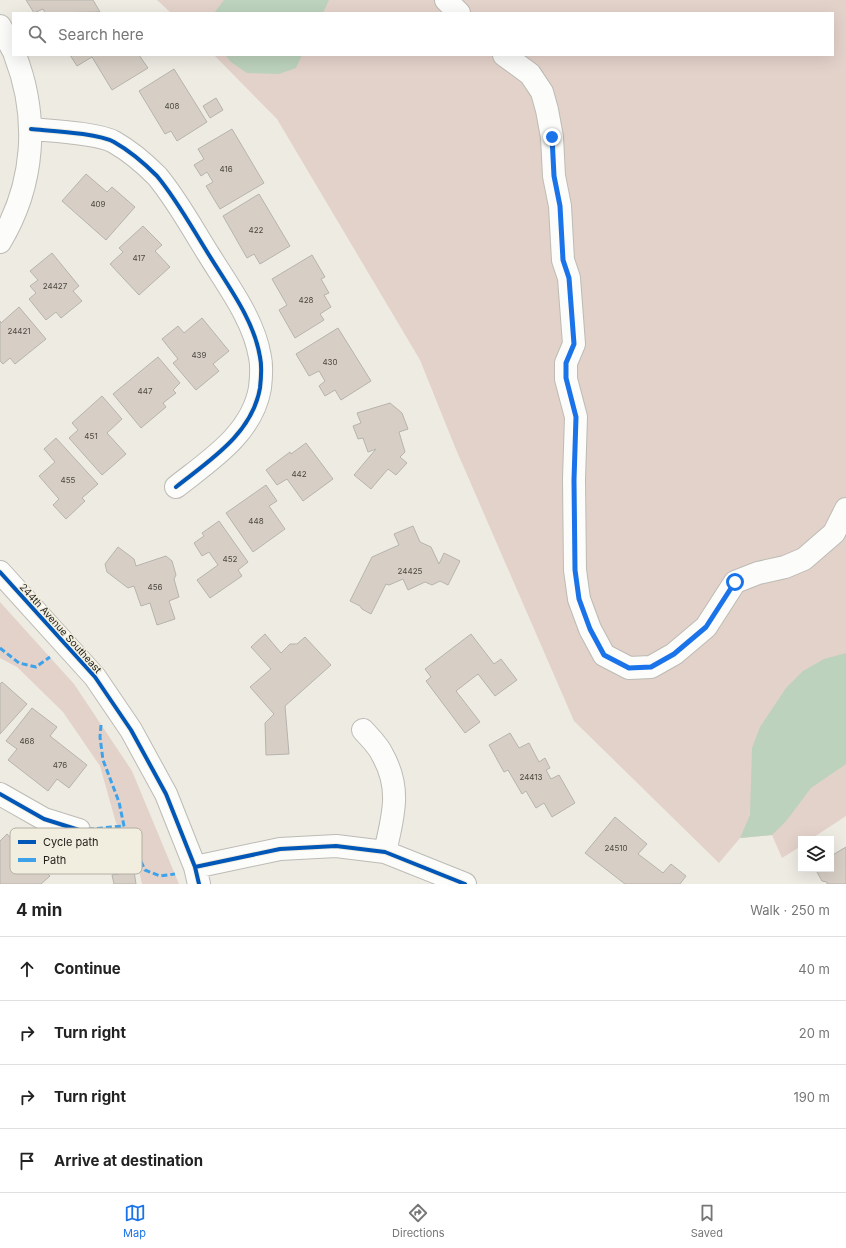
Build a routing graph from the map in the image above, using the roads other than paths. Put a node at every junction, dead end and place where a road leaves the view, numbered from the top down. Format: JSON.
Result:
{"nodes":[{"id":1,"x":446,"y":0,"type":"edge"},
{"id":2,"x":458,"y":12,"type":"edge"},
{"id":3,"x":0,"y":26,"type":"edge"},
{"id":4,"x":12,"y":48,"type":"edge"},
{"id":5,"x":15,"y":56,"type":"edge"},
{"id":6,"x":505,"y":56,"type":"edge"},
{"id":7,"x":31,"y":129,"type":"junction"},
{"id":8,"x":0,"y":242,"type":"edge"},
{"id":9,"x":176,"y":487,"type":"dead end"},
{"id":10,"x":846,"y":509,"type":"edge"},
{"id":11,"x":0,"y":572,"type":"edge"},
{"id":12,"x":363,"y":730,"type":"dead end"},
{"id":13,"x":0,"y":794,"type":"edge"},
{"id":14,"x":73,"y":828,"type":"edge"},
{"id":15,"x":385,"y":852,"type":"junction"},
{"id":16,"x":197,"y":876,"type":"edge"},
{"id":17,"x":465,"y":884,"type":"edge"}],
"edges":[{"from":1,"to":2,"type":"street"},
{"from":3,"to":4,"type":"street"},
{"from":5,"to":7,"type":"street"},
{"from":6,"to":10,"type":"street"},
{"from":7,"to":8,"type":"street"},
{"from":7,"to":9,"type":"street"},
{"from":11,"to":16,"type":"street","name":"244th Avenue Southeast"},
{"from":12,"to":15,"type":"street"},
{"from":13,"to":14,"type":"street"},
{"from":15,"to":16,"type":"street"},
{"from":15,"to":17,"type":"street"}]}
